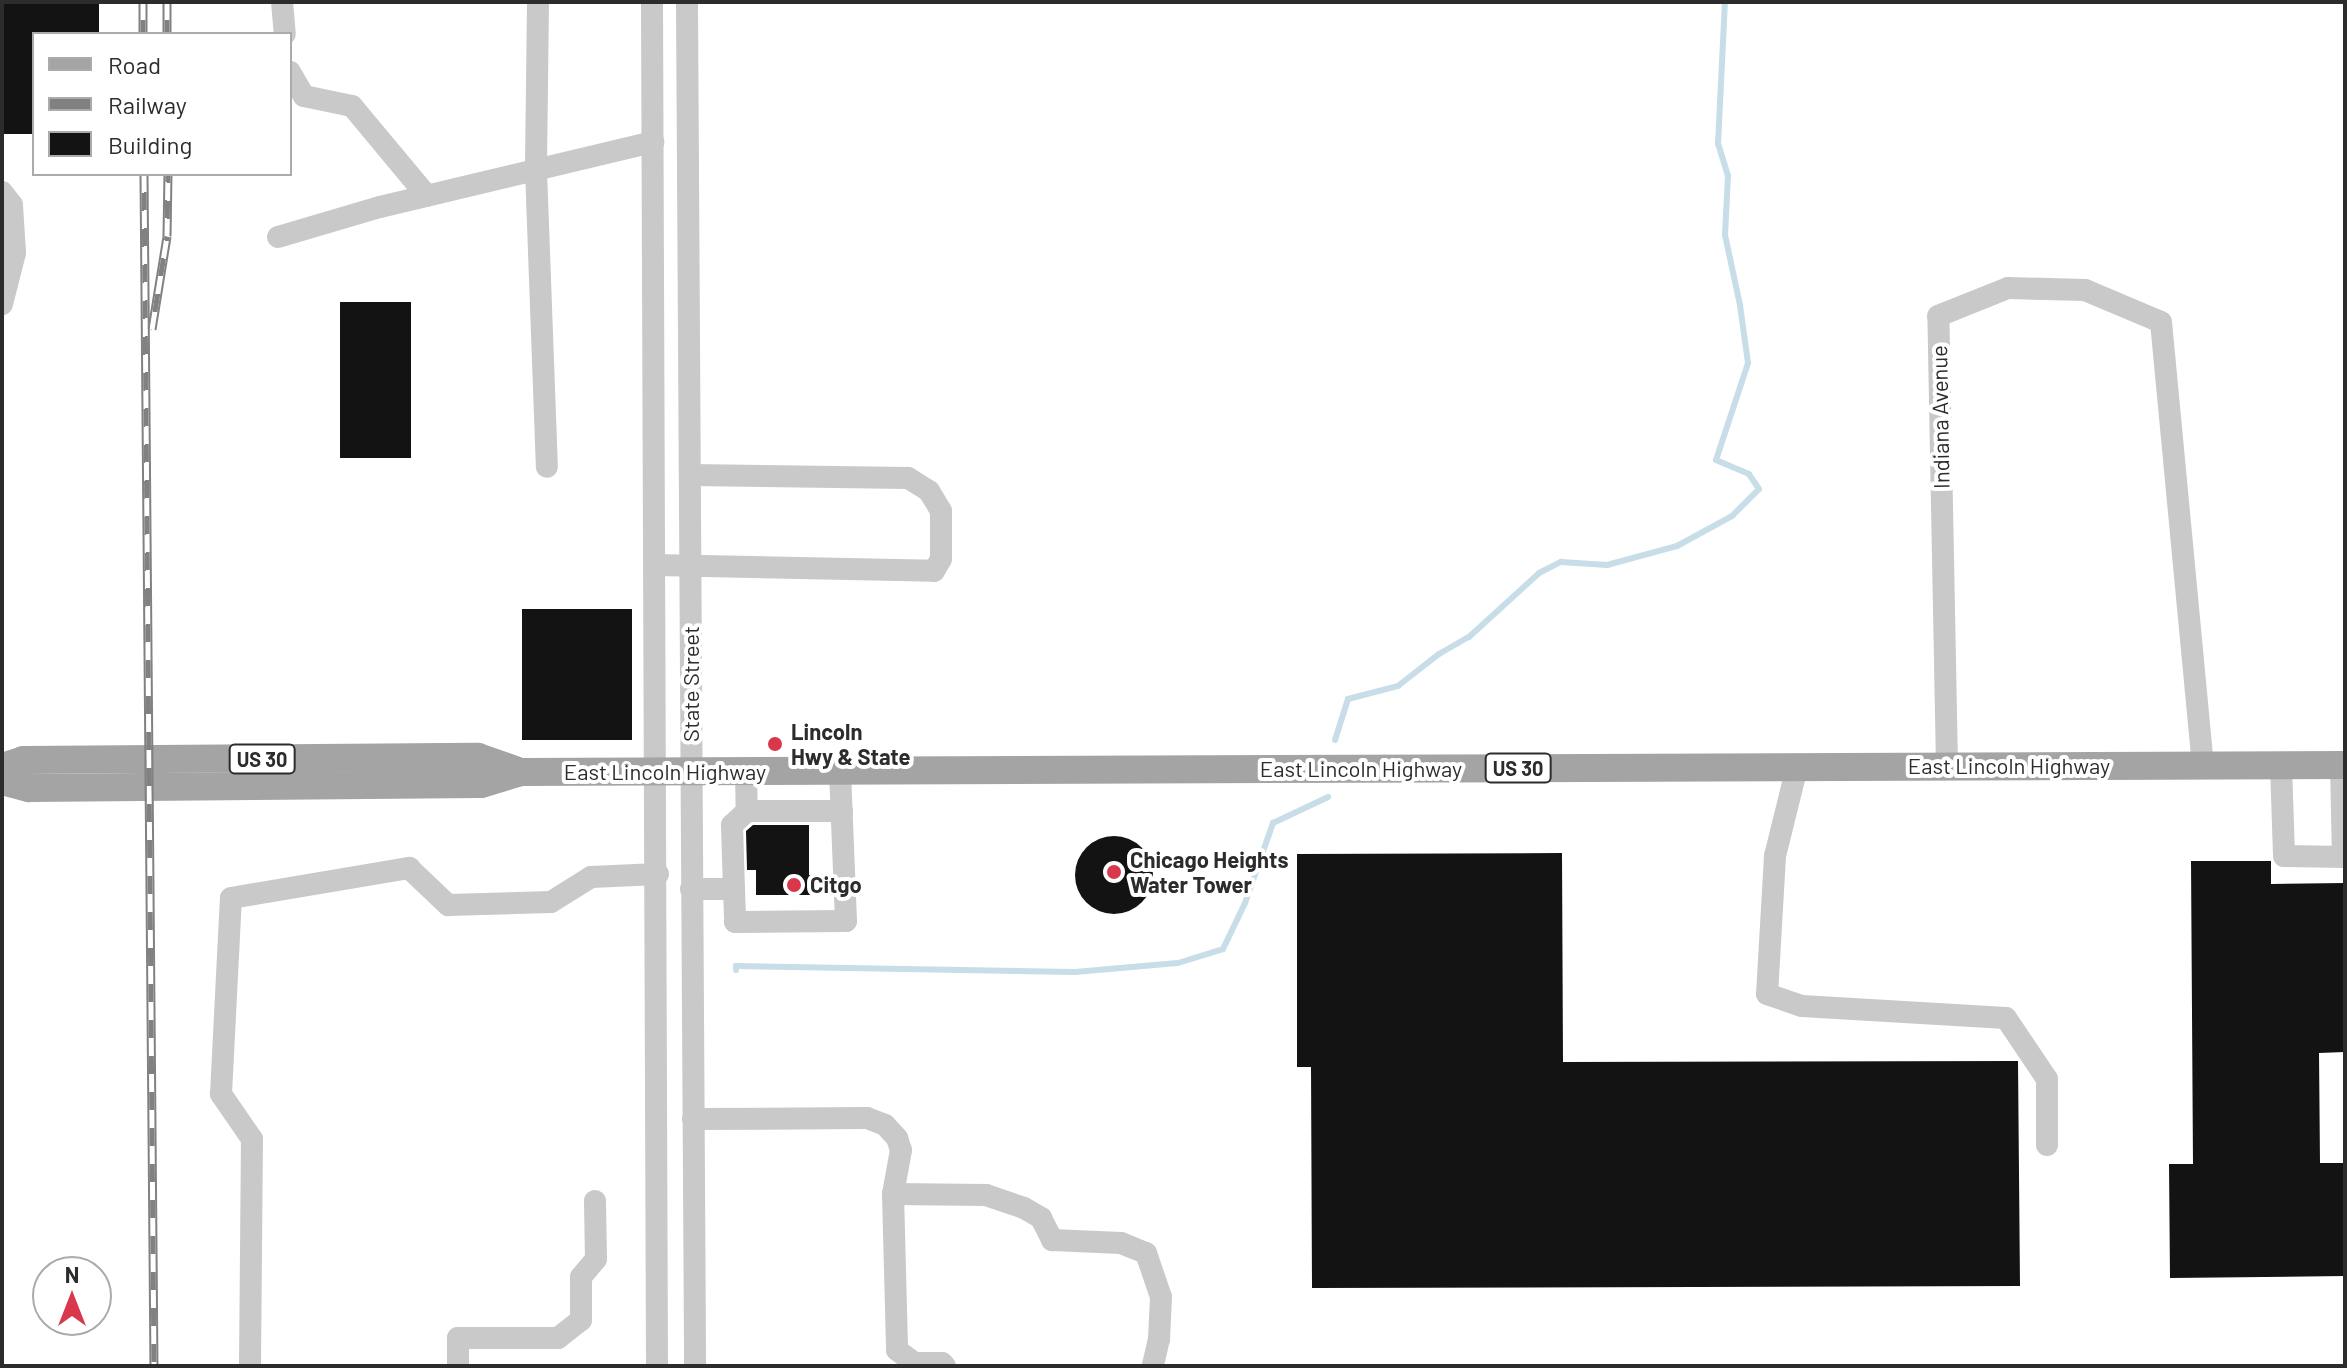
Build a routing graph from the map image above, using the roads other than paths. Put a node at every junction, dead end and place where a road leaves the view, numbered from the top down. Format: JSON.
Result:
{"nodes":[{"id":1,"x":282,"y":2,"type":"edge"},
{"id":2,"x":538,"y":2,"type":"edge"},
{"id":3,"x":652,"y":2,"type":"edge"},
{"id":4,"x":687,"y":2,"type":"edge"},
{"id":5,"x":285,"y":32,"type":"edge"},
{"id":6,"x":292,"y":75,"type":"edge"},
{"id":7,"x":653,"y":142,"type":"junction"},
{"id":8,"x":536,"y":170,"type":"junction"},
{"id":9,"x":2,"y":192,"type":"edge"},
{"id":10,"x":427,"y":196,"type":"junction"},
{"id":11,"x":278,"y":237,"type":"dead end"},
{"id":12,"x":2,"y":304,"type":"edge"},
{"id":13,"x":547,"y":467,"type":"dead end"},
{"id":14,"x":690,"y":475,"type":"junction"},
{"id":15,"x":656,"y":565,"type":"junction"},
{"id":16,"x":691,"y":565,"type":"junction"},
{"id":17,"x":2203,"y":765,"type":"junction"},
{"id":18,"x":2281,"y":765,"type":"junction"},
{"id":19,"x":2343,"y":765,"type":"edge"},
{"id":20,"x":1947,"y":766,"type":"junction"},
{"id":21,"x":2,"y":767,"type":"edge"},
{"id":22,"x":1797,"y":767,"type":"junction"},
{"id":23,"x":840,"y":771,"type":"junction"},
{"id":24,"x":521,"y":772,"type":"junction"},
{"id":25,"x":657,"y":772,"type":"junction"},
{"id":26,"x":691,"y":772,"type":"junction"},
{"id":27,"x":746,"y":772,"type":"junction"},
{"id":28,"x":2,"y":781,"type":"edge"},
{"id":29,"x":747,"y":811,"type":"junction"},
{"id":30,"x":842,"y":811,"type":"junction"},
{"id":31,"x":2344,"y":857,"type":"edge"},
{"id":32,"x":658,"y":874,"type":"junction"},
{"id":33,"x":691,"y":889,"type":"junction"},
{"id":34,"x":734,"y":889,"type":"junction"},
{"id":35,"x":693,"y":1119,"type":"junction"},
{"id":36,"x":2047,"y":1145,"type":"dead end"},
{"id":37,"x":893,"y":1194,"type":"junction"},
{"id":38,"x":595,"y":1201,"type":"dead end"},
{"id":39,"x":250,"y":1366,"type":"edge"},
{"id":40,"x":458,"y":1366,"type":"edge"},
{"id":41,"x":657,"y":1366,"type":"edge"},
{"id":42,"x":695,"y":1366,"type":"edge"},
{"id":43,"x":945,"y":1366,"type":"edge"},
{"id":44,"x":1153,"y":1366,"type":"edge"}],
"edges":[{"from":1,"to":5,"type":"street"},
{"from":2,"to":8,"type":"street"},
{"from":3,"to":7,"type":"street","name":"State Street"},
{"from":4,"to":14,"type":"street","name":"State Street"},
{"from":6,"to":10,"type":"street"},
{"from":7,"to":8,"type":"street"},
{"from":7,"to":15,"type":"street","name":"State Street"},
{"from":8,"to":10,"type":"street"},
{"from":8,"to":13,"type":"street"},
{"from":9,"to":12,"type":"street"},
{"from":10,"to":11,"type":"street"},
{"from":14,"to":16,"type":"street","name":"State Street"},
{"from":14,"to":16,"type":"street"},
{"from":15,"to":16,"type":"street"},
{"from":15,"to":25,"type":"street","name":"State Street"},
{"from":16,"to":26,"type":"street","name":"State Street"},
{"from":17,"to":18,"type":"main road","name":"East Lincoln Highway","number":"US 30"},
{"from":17,"to":20,"type":"main road","name":"East Lincoln Highway","number":"US 30"},
{"from":17,"to":20,"type":"street","name":"Indiana Avenue"},
{"from":18,"to":19,"type":"main road","name":"East Lincoln Highway","number":"US 30"},
{"from":18,"to":31,"type":"street"},
{"from":19,"to":31,"type":"street"},
{"from":20,"to":22,"type":"main road","name":"East Lincoln Highway","number":"US 30"},
{"from":21,"to":24,"type":"main road","name":"East Lincoln Highway","number":"US 30"},
{"from":22,"to":23,"type":"main road","name":"East Lincoln Highway","number":"US 30"},
{"from":22,"to":36,"type":"street"},
{"from":23,"to":27,"type":"main road","name":"East Lincoln Highway","number":"US 30"},
{"from":23,"to":30,"type":"street"},
{"from":24,"to":25,"type":"main road","name":"East Lincoln Highway","number":"US 30"},
{"from":24,"to":28,"type":"main road","name":"East Lincoln Highway","number":"US 30"},
{"from":25,"to":26,"type":"main road","name":"East Lincoln Highway","number":"US 30"},
{"from":25,"to":32,"type":"street","name":"State Street"},
{"from":26,"to":27,"type":"main road","name":"East Lincoln Highway","number":"US 30"},
{"from":26,"to":33,"type":"street","name":"State Street"},
{"from":27,"to":29,"type":"street"},
{"from":29,"to":30,"type":"street"},
{"from":29,"to":34,"type":"street"},
{"from":30,"to":34,"type":"street"},
{"from":32,"to":39,"type":"street"},
{"from":32,"to":41,"type":"street","name":"State Street"},
{"from":33,"to":34,"type":"street"},
{"from":33,"to":35,"type":"street","name":"State Street"},
{"from":35,"to":37,"type":"street"},
{"from":35,"to":42,"type":"street","name":"State Street"},
{"from":37,"to":43,"type":"street"},
{"from":37,"to":44,"type":"street"},
{"from":38,"to":40,"type":"street"}]}
